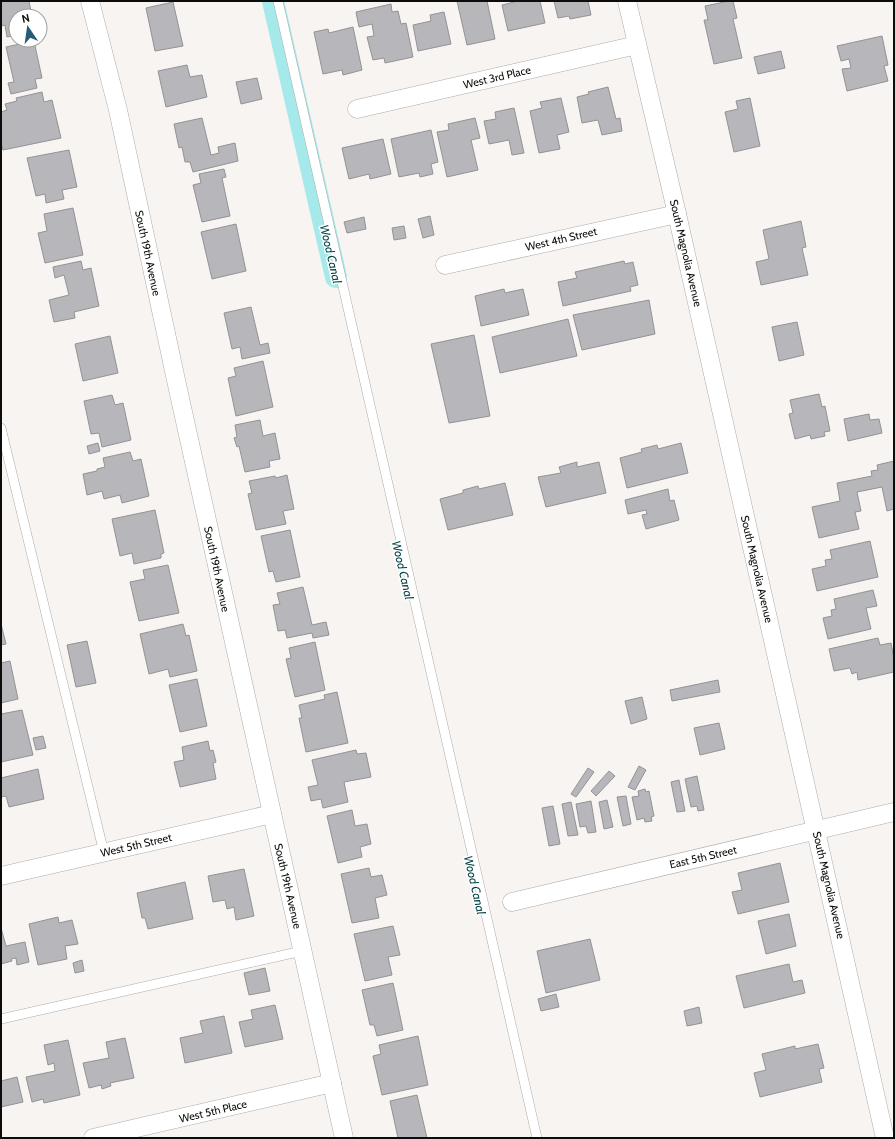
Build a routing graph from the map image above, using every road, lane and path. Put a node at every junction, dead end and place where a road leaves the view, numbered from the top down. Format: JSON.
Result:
{"nodes":[{"id":1,"x":90,"y":1,"type":"edge"},
{"id":2,"x":278,"y":1,"type":"edge"},
{"id":3,"x":627,"y":1,"type":"edge"},
{"id":4,"x":637,"y":45,"type":"junction"},
{"id":5,"x":357,"y":109,"type":"dead end"},
{"id":6,"x":677,"y":214,"type":"junction"},
{"id":7,"x":445,"y":265,"type":"dead end"},
{"id":8,"x":1,"y":428,"type":"edge"},
{"id":9,"x":894,"y":812,"type":"edge"},
{"id":10,"x":272,"y":814,"type":"junction"},
{"id":11,"x":816,"y":831,"type":"junction"},
{"id":12,"x":104,"y":853,"type":"junction"},
{"id":13,"x":1,"y":876,"type":"edge"},
{"id":14,"x":512,"y":902,"type":"dead end"},
{"id":15,"x":302,"y":951,"type":"junction"},
{"id":16,"x":1,"y":1019,"type":"edge"},
{"id":17,"x":332,"y":1083,"type":"junction"},
{"id":18,"x":93,"y":1138,"type":"edge"},
{"id":19,"x":344,"y":1138,"type":"edge"},
{"id":20,"x":537,"y":1138,"type":"edge"},
{"id":21,"x":885,"y":1138,"type":"edge"}],
"edges":[{"from":1,"to":10,"type":"street","name":"South 19th Avenue"},
{"from":2,"to":20,"type":"lane"},
{"from":3,"to":4,"type":"street","name":"South Magnolia Avenue"},
{"from":4,"to":5,"type":"street","name":"West 3rd Place"},
{"from":4,"to":6,"type":"street","name":"South Magnolia Avenue"},
{"from":6,"to":7,"type":"street","name":"West 4th Street"},
{"from":6,"to":11,"type":"street","name":"South Magnolia Avenue"},
{"from":8,"to":12,"type":"lane"},
{"from":9,"to":11,"type":"street","name":"East 5th Street"},
{"from":10,"to":12,"type":"street","name":"West 5th Street"},
{"from":10,"to":15,"type":"street","name":"South 19th Avenue"},
{"from":11,"to":14,"type":"street","name":"East 5th Street"},
{"from":11,"to":21,"type":"street","name":"South Magnolia Avenue"},
{"from":12,"to":13,"type":"street","name":"West 5th Street"},
{"from":15,"to":16,"type":"lane"},
{"from":15,"to":17,"type":"street","name":"South 19th Avenue"},
{"from":17,"to":18,"type":"street","name":"West 5th Place"},
{"from":17,"to":19,"type":"street","name":"South 19th Avenue"}]}
